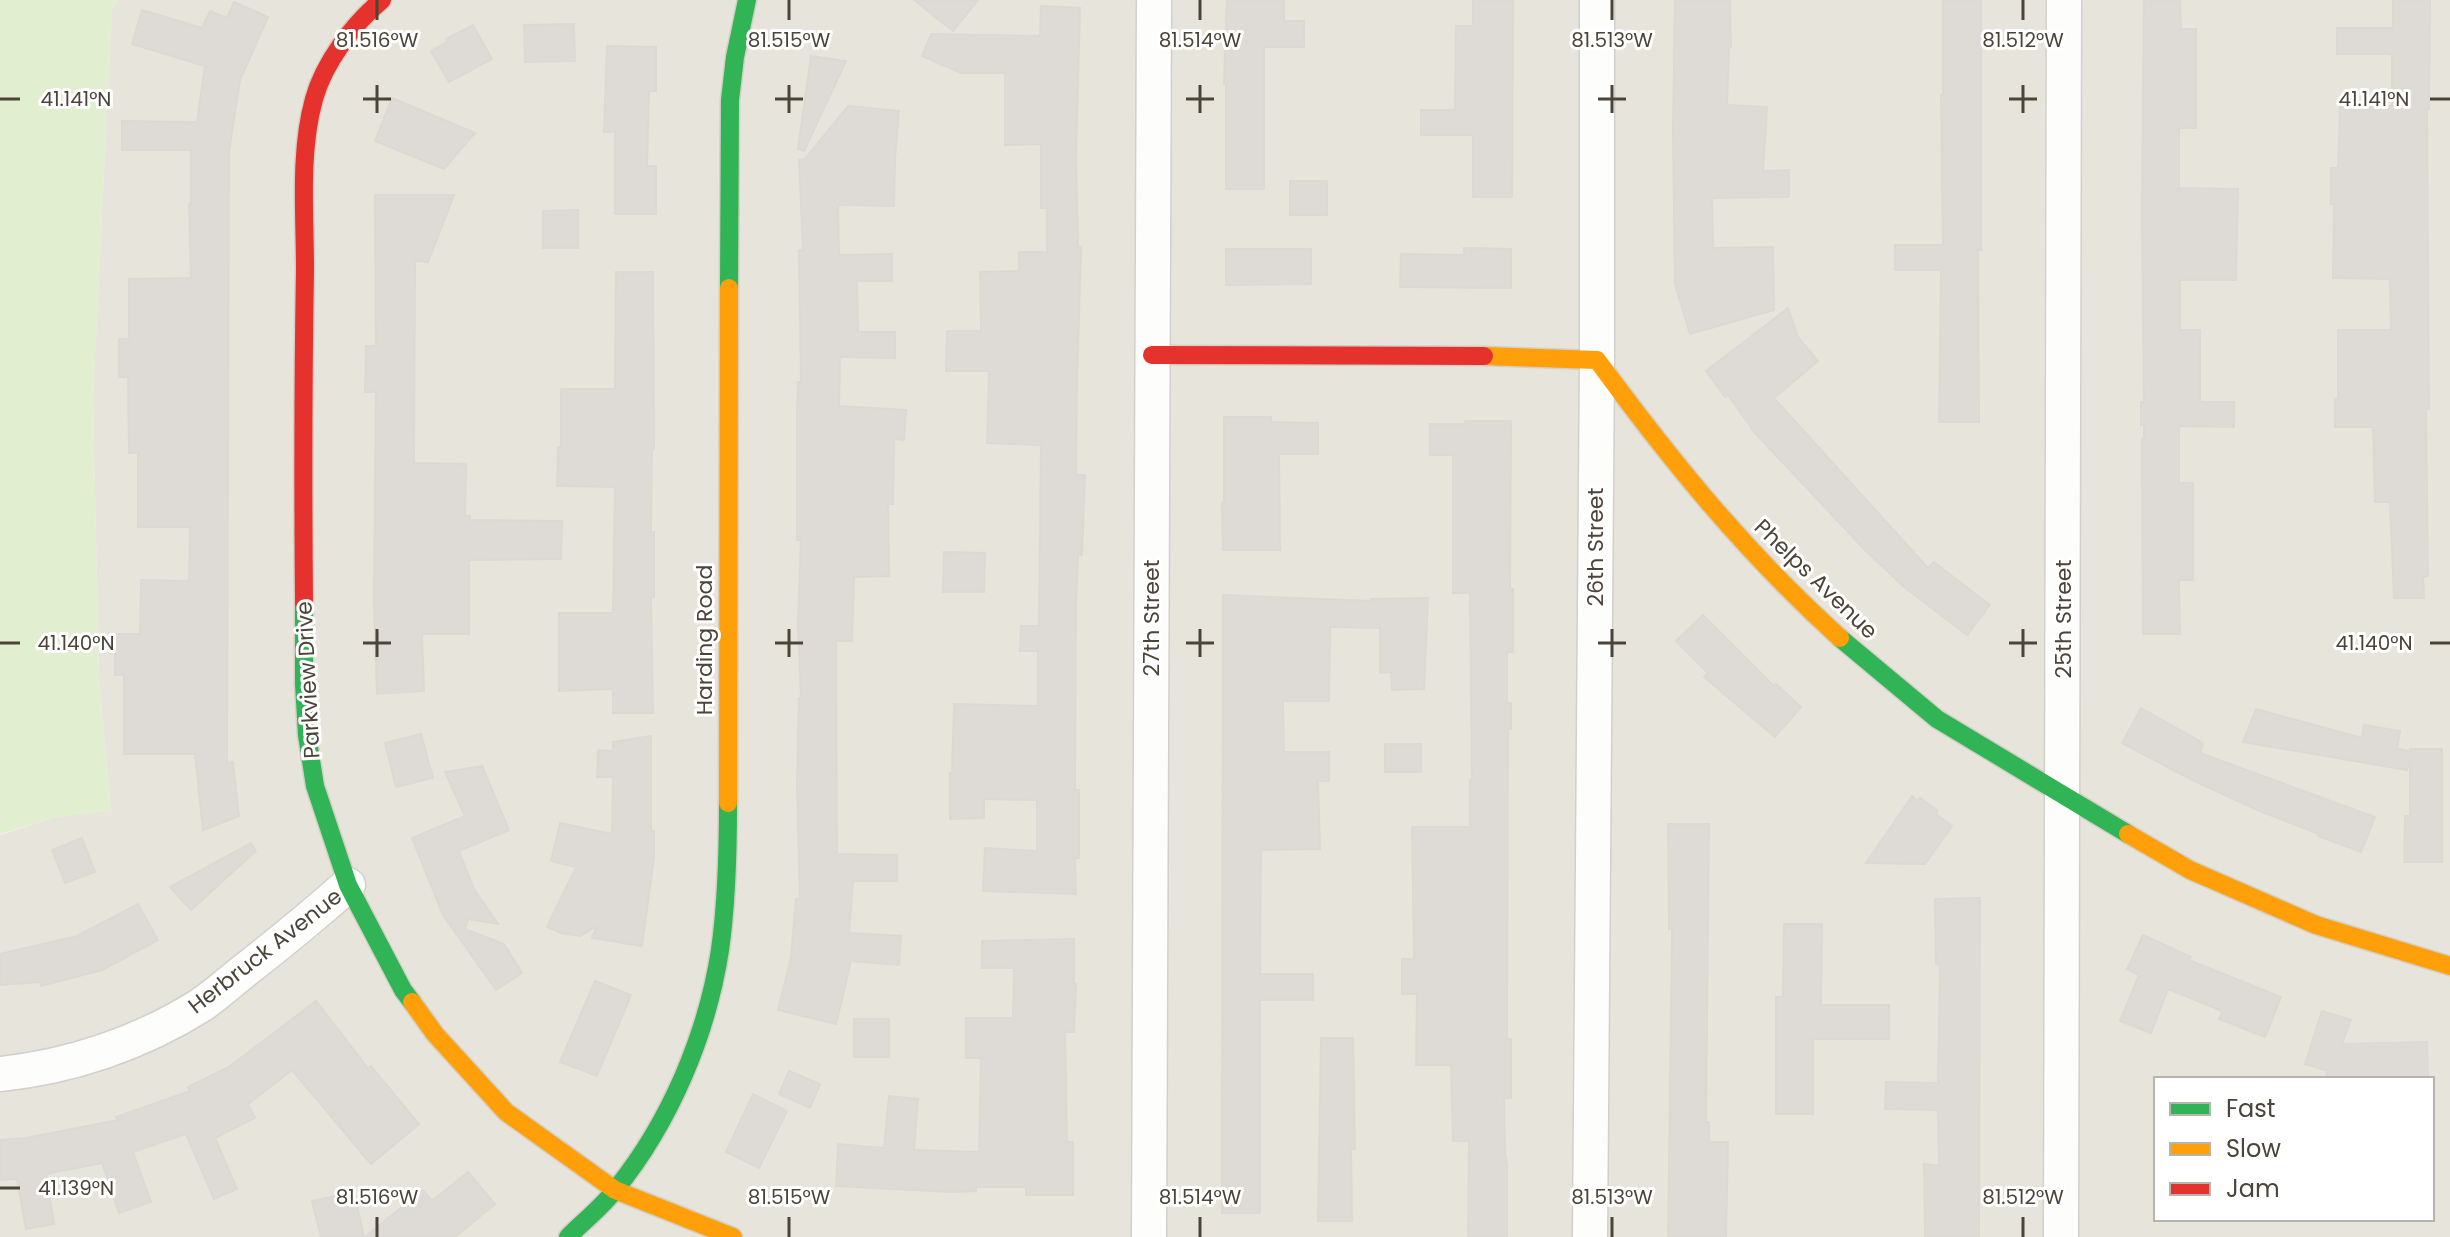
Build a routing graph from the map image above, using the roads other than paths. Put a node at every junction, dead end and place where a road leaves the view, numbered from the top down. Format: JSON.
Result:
{"nodes":[{"id":1,"x":382,"y":0,"type":"edge"},
{"id":2,"x":1154,"y":0,"type":"edge"},
{"id":3,"x":1597,"y":0,"type":"edge"},
{"id":4,"x":2064,"y":0,"type":"edge"},
{"id":5,"x":743,"y":1,"type":"edge"},
{"id":6,"x":1152,"y":355,"type":"junction"},
{"id":7,"x":1597,"y":360,"type":"junction"},
{"id":8,"x":2063,"y":794,"type":"junction"},
{"id":9,"x":348,"y":885,"type":"junction"},
{"id":10,"x":2450,"y":966,"type":"edge"},
{"id":11,"x":0,"y":1074,"type":"edge"},
{"id":12,"x":615,"y":1190,"type":"junction"},
{"id":13,"x":568,"y":1237,"type":"edge"},
{"id":14,"x":733,"y":1237,"type":"edge"},
{"id":15,"x":1149,"y":1237,"type":"edge"},
{"id":16,"x":1590,"y":1237,"type":"edge"},
{"id":17,"x":2061,"y":1237,"type":"edge"}],
"edges":[{"from":1,"to":9,"type":"street","name":"Parkview Drive"},
{"from":2,"to":6,"type":"street","name":"27th Street"},
{"from":3,"to":7,"type":"street","name":"26th Street"},
{"from":4,"to":8,"type":"street","name":"25th Street"},
{"from":5,"to":12,"type":"street","name":"Harding Road"},
{"from":6,"to":7,"type":"street"},
{"from":6,"to":15,"type":"street","name":"27th Street"},
{"from":7,"to":8,"type":"street","name":"Phelps Avenue"},
{"from":7,"to":16,"type":"street","name":"26th Street"},
{"from":8,"to":10,"type":"street","name":"Phelps Avenue"},
{"from":8,"to":17,"type":"street","name":"25th Street"},
{"from":9,"to":11,"type":"street","name":"Herbruck Avenue"},
{"from":9,"to":12,"type":"street","name":"Parkview Drive"},
{"from":12,"to":13,"type":"street","name":"Harding Road"},
{"from":12,"to":14,"type":"street","name":"Parkview Drive"}]}
